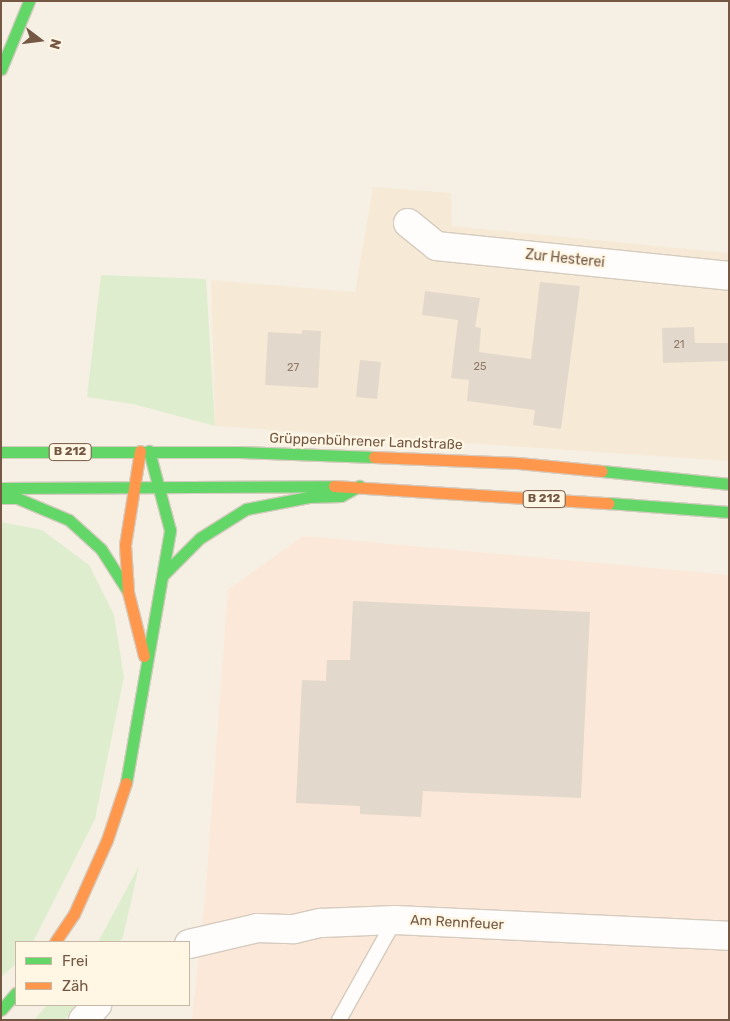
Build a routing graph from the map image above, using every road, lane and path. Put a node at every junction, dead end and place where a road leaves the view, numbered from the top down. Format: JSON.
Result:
{"nodes":[{"id":1,"x":30,"y":1,"type":"edge"},
{"id":2,"x":1,"y":69,"type":"edge"},
{"id":3,"x":408,"y":223,"type":"dead end"},
{"id":4,"x":729,"y":276,"type":"edge"},
{"id":5,"x":144,"y":451,"type":"junction"},
{"id":6,"x":1,"y":452,"type":"edge"},
{"id":7,"x":729,"y":484,"type":"edge"},
{"id":8,"x":158,"y":485,"type":"junction"},
{"id":9,"x":133,"y":486,"type":"junction"},
{"id":10,"x":359,"y":486,"type":"junction"},
{"id":11,"x":1,"y":488,"type":"edge"},
{"id":12,"x":1,"y":498,"type":"edge"},
{"id":13,"x":729,"y":512,"type":"edge"},
{"id":14,"x":163,"y":575,"type":"junction"},
{"id":15,"x":128,"y":592,"type":"junction"},
{"id":16,"x":146,"y":664,"type":"junction"},
{"id":17,"x":395,"y":920,"type":"junction"},
{"id":18,"x":729,"y":936,"type":"edge"},
{"id":19,"x":56,"y":941,"type":"edge"},
{"id":20,"x":190,"y":944,"type":"edge"},
{"id":21,"x":15,"y":994,"type":"edge"},
{"id":22,"x":96,"y":1006,"type":"edge"},
{"id":23,"x":1,"y":1010,"type":"edge"},
{"id":24,"x":83,"y":1020,"type":"edge"},
{"id":25,"x":339,"y":1020,"type":"edge"}],
"edges":[{"from":1,"to":2,"type":"main road"},
{"from":3,"to":4,"type":"street","name":"Zur Hesterei"},
{"from":5,"to":6,"type":"main road","name":"Grüppenbührener Landstraße","number":"B 212"},
{"from":5,"to":7,"type":"main road","name":"Grüppenbührener Landstraße","number":"B 212"},
{"from":5,"to":8,"type":"main road"},
{"from":5,"to":9,"type":"main road"},
{"from":8,"to":9,"type":"main road","number":"B 212"},
{"from":8,"to":10,"type":"main road","number":"B 212"},
{"from":8,"to":14,"type":"main road"},
{"from":9,"to":11,"type":"main road","number":"B 212"},
{"from":9,"to":15,"type":"main road"},
{"from":10,"to":13,"type":"main road","number":"B 212"},
{"from":10,"to":14,"type":"main road"},
{"from":12,"to":15,"type":"main road"},
{"from":14,"to":16,"type":"main road"},
{"from":15,"to":16,"type":"main road"},
{"from":16,"to":19,"type":"main road"},
{"from":17,"to":18,"type":"street","name":"Am Rennfeuer"},
{"from":17,"to":20,"type":"street","name":"Am Rennfeuer"},
{"from":17,"to":25,"type":"lane"},
{"from":21,"to":23,"type":"main road"},
{"from":22,"to":24,"type":"street"}]}
